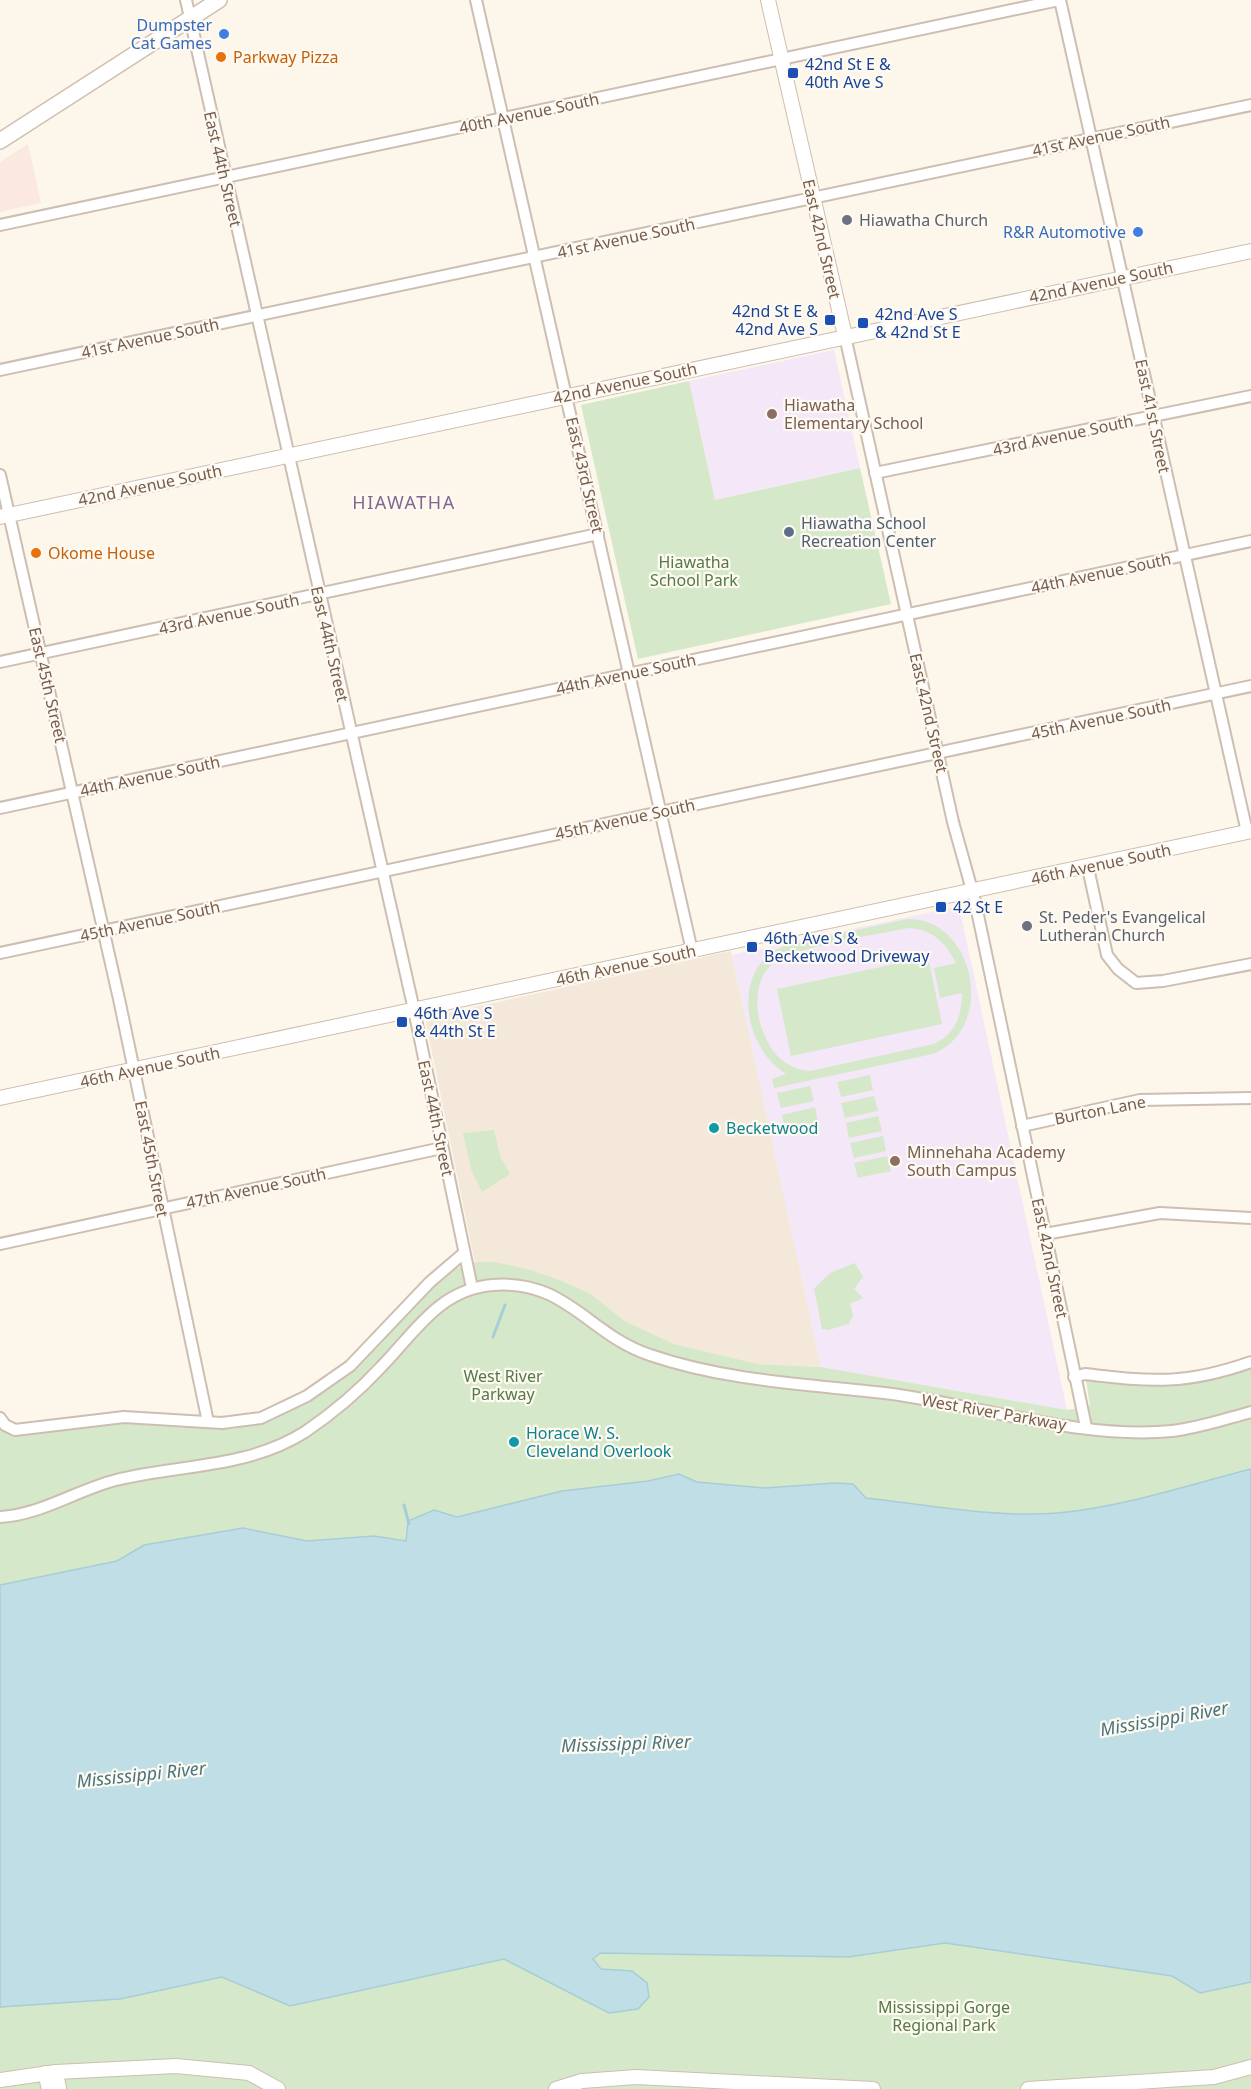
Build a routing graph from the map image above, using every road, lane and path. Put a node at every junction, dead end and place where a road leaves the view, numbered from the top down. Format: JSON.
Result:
{"nodes":[{"id":1,"x":186,"y":0,"type":"edge"},
{"id":2,"x":219,"y":0,"type":"edge"},
{"id":3,"x":476,"y":0,"type":"edge"},
{"id":4,"x":768,"y":0,"type":"edge"},
{"id":5,"x":1059,"y":0,"type":"edge"},
{"id":6,"x":190,"y":19,"type":"junction"},
{"id":7,"x":781,"y":59,"type":"junction"},
{"id":8,"x":1251,"y":105,"type":"edge"},
{"id":9,"x":503,"y":119,"type":"junction"},
{"id":10,"x":1091,"y":138,"type":"junction"},
{"id":11,"x":0,"y":141,"type":"edge"},
{"id":12,"x":225,"y":177,"type":"junction"},
{"id":13,"x":812,"y":198,"type":"junction"},
{"id":14,"x":0,"y":225,"type":"edge"},
{"id":15,"x":1251,"y":251,"type":"edge"},
{"id":16,"x":535,"y":257,"type":"junction"},
{"id":17,"x":1122,"y":278,"type":"junction"},
{"id":18,"x":256,"y":316,"type":"junction"},
{"id":19,"x":845,"y":336,"type":"junction"},
{"id":20,"x":0,"y":370,"type":"edge"},
{"id":21,"x":566,"y":395,"type":"junction"},
{"id":22,"x":1251,"y":396,"type":"edge"},
{"id":23,"x":1153,"y":416,"type":"junction"},
{"id":24,"x":288,"y":456,"type":"junction"},
{"id":25,"x":875,"y":473,"type":"junction"},
{"id":26,"x":0,"y":475,"type":"edge"},
{"id":27,"x":4,"y":516,"type":"edge"},
{"id":28,"x":598,"y":534,"type":"junction"},
{"id":29,"x":1251,"y":541,"type":"edge"},
{"id":30,"x":1185,"y":555,"type":"junction"},
{"id":31,"x":319,"y":595,"type":"junction"},
{"id":32,"x":907,"y":613,"type":"junction"},
{"id":33,"x":40,"y":653,"type":"junction"},
{"id":34,"x":0,"y":662,"type":"edge"},
{"id":35,"x":629,"y":673,"type":"junction"},
{"id":36,"x":1251,"y":686,"type":"edge"},
{"id":37,"x":1216,"y":694,"type":"junction"},
{"id":38,"x":350,"y":734,"type":"junction"},
{"id":39,"x":938,"y":753,"type":"junction"},
{"id":40,"x":72,"y":792,"type":"junction"},
{"id":41,"x":0,"y":808,"type":"edge"},
{"id":42,"x":661,"y":812,"type":"junction"},
{"id":43,"x":1249,"y":831,"type":"edge"},
{"id":44,"x":1088,"y":868,"type":"junction"},
{"id":45,"x":382,"y":870,"type":"junction"},
{"id":46,"x":972,"y":890,"type":"junction"},
{"id":47,"x":103,"y":932,"type":"junction"},
{"id":48,"x":692,"y":951,"type":"junction"},
{"id":49,"x":0,"y":953,"type":"edge"},
{"id":50,"x":1251,"y":964,"type":"edge"},
{"id":51,"x":414,"y":1010,"type":"junction"},
{"id":52,"x":134,"y":1071,"type":"junction"},
{"id":53,"x":0,"y":1098,"type":"edge"},
{"id":54,"x":1251,"y":1098,"type":"edge"},
{"id":55,"x":1022,"y":1126,"type":"junction"},
{"id":56,"x":442,"y":1148,"type":"junction"},
{"id":57,"x":162,"y":1207,"type":"junction"},
{"id":58,"x":1251,"y":1218,"type":"edge"},
{"id":59,"x":1045,"y":1234,"type":"junction"},
{"id":60,"x":0,"y":1244,"type":"edge"},
{"id":61,"x":464,"y":1253,"type":"junction"},
{"id":62,"x":472,"y":1288,"type":"junction"},
{"id":63,"x":1251,"y":1362,"type":"edge"},
{"id":64,"x":1074,"y":1377,"type":"junction"},
{"id":65,"x":1251,"y":1412,"type":"edge"},
{"id":66,"x":0,"y":1418,"type":"edge"},
{"id":67,"x":208,"y":1422,"type":"junction"},
{"id":68,"x":1086,"y":1427,"type":"junction"},
{"id":69,"x":0,"y":1517,"type":"edge"},
{"id":70,"x":1251,"y":2067,"type":"edge"},
{"id":71,"x":50,"y":2073,"type":"junction"},
{"id":72,"x":0,"y":2080,"type":"edge"},
{"id":73,"x":637,"y":2083,"type":"edge"},
{"id":74,"x":1220,"y":2083,"type":"edge"},
{"id":75,"x":49,"y":2089,"type":"edge"},
{"id":76,"x":59,"y":2089,"type":"edge"},
{"id":77,"x":278,"y":2089,"type":"edge"},
{"id":78,"x":556,"y":2089,"type":"edge"},
{"id":79,"x":873,"y":2089,"type":"edge"},
{"id":80,"x":1028,"y":2089,"type":"edge"}],
"edges":[{"from":1,"to":6,"type":"street","name":"East 44th Street"},
{"from":2,"to":6,"type":"main road"},
{"from":3,"to":9,"type":"street","name":"East 43rd Street"},
{"from":4,"to":7,"type":"street","name":"East 42nd Street"},
{"from":5,"to":7,"type":"street","name":"40th Avenue South"},
{"from":5,"to":10,"type":"street","name":"East 41st Street"},
{"from":6,"to":11,"type":"main road"},
{"from":6,"to":12,"type":"street","name":"East 44th Street"},
{"from":7,"to":9,"type":"street","name":"40th Avenue South"},
{"from":7,"to":13,"type":"street","name":"East 42nd Street"},
{"from":8,"to":10,"type":"street","name":"41st Avenue South"},
{"from":9,"to":12,"type":"street","name":"40th Avenue South"},
{"from":9,"to":16,"type":"street","name":"East 43rd Street"},
{"from":10,"to":13,"type":"street","name":"41st Avenue South"},
{"from":10,"to":17,"type":"street","name":"East 41st Street"},
{"from":12,"to":14,"type":"street","name":"40th Avenue South"},
{"from":12,"to":18,"type":"street","name":"East 44th Street"},
{"from":13,"to":16,"type":"street","name":"41st Avenue South"},
{"from":13,"to":19,"type":"street","name":"East 42nd Street"},
{"from":15,"to":17,"type":"street","name":"42nd Avenue South"},
{"from":16,"to":18,"type":"street","name":"41st Avenue South"},
{"from":16,"to":21,"type":"street","name":"East 43rd Street"},
{"from":17,"to":19,"type":"street","name":"42nd Avenue South"},
{"from":17,"to":23,"type":"street","name":"East 41st Street"},
{"from":18,"to":20,"type":"street","name":"41st Avenue South"},
{"from":18,"to":24,"type":"street","name":"East 44th Street"},
{"from":19,"to":21,"type":"street","name":"42nd Avenue South"},
{"from":19,"to":25,"type":"street","name":"East 42nd Street"},
{"from":21,"to":24,"type":"street","name":"42nd Avenue South"},
{"from":21,"to":28,"type":"street","name":"East 43rd Street"},
{"from":22,"to":23,"type":"street","name":"43rd Avenue South"},
{"from":23,"to":25,"type":"street","name":"43rd Avenue South"},
{"from":23,"to":30,"type":"street","name":"East 41st Street"},
{"from":24,"to":27,"type":"street","name":"42nd Avenue South"},
{"from":24,"to":31,"type":"street","name":"East 44th Street"},
{"from":25,"to":32,"type":"street","name":"East 42nd Street"},
{"from":26,"to":27,"type":"street","name":"East 45th Street"},
{"from":27,"to":33,"type":"street","name":"East 45th Street"},
{"from":28,"to":31,"type":"street","name":"43rd Avenue South"},
{"from":28,"to":35,"type":"street","name":"East 43rd Street"},
{"from":29,"to":30,"type":"street","name":"44th Avenue South"},
{"from":30,"to":32,"type":"street","name":"44th Avenue South"},
{"from":30,"to":37,"type":"street","name":"East 41st Street"},
{"from":31,"to":33,"type":"street","name":"43rd Avenue South"},
{"from":31,"to":38,"type":"street","name":"East 44th Street"},
{"from":32,"to":35,"type":"street","name":"44th Avenue South"},
{"from":32,"to":39,"type":"street","name":"East 42nd Street"},
{"from":33,"to":34,"type":"street","name":"43rd Avenue South"},
{"from":33,"to":40,"type":"street","name":"East 45th Street"},
{"from":35,"to":38,"type":"street","name":"44th Avenue South"},
{"from":35,"to":42,"type":"street","name":"East 43rd Street"},
{"from":36,"to":37,"type":"street","name":"45th Avenue South"},
{"from":37,"to":39,"type":"street","name":"45th Avenue South"},
{"from":37,"to":43,"type":"street","name":"East 41st Street"},
{"from":38,"to":40,"type":"street","name":"44th Avenue South"},
{"from":38,"to":45,"type":"street","name":"East 44th Street"},
{"from":39,"to":42,"type":"street","name":"45th Avenue South"},
{"from":39,"to":46,"type":"street","name":"East 42nd Street"},
{"from":40,"to":41,"type":"street","name":"44th Avenue South"},
{"from":40,"to":47,"type":"street","name":"East 45th Street"},
{"from":42,"to":45,"type":"street","name":"45th Avenue South"},
{"from":42,"to":48,"type":"street","name":"East 43rd Street"},
{"from":43,"to":44,"type":"street","name":"46th Avenue South"},
{"from":44,"to":46,"type":"street","name":"46th Avenue South"},
{"from":44,"to":50,"type":"street"},
{"from":45,"to":47,"type":"street","name":"45th Avenue South"},
{"from":45,"to":51,"type":"street","name":"East 44th Street"},
{"from":46,"to":48,"type":"street","name":"46th Avenue South"},
{"from":46,"to":55,"type":"street","name":"East 42nd Street"},
{"from":47,"to":49,"type":"street","name":"45th Avenue South"},
{"from":47,"to":52,"type":"street","name":"East 45th Street"},
{"from":48,"to":51,"type":"street","name":"46th Avenue South"},
{"from":51,"to":52,"type":"street","name":"46th Avenue South"},
{"from":51,"to":56,"type":"street","name":"East 44th Street"},
{"from":52,"to":53,"type":"street","name":"46th Avenue South"},
{"from":52,"to":57,"type":"street","name":"East 45th Street"},
{"from":54,"to":55,"type":"street","name":"Burton Lane"},
{"from":55,"to":59,"type":"street","name":"East 42nd Street"},
{"from":56,"to":57,"type":"street","name":"47th Avenue South"},
{"from":56,"to":61,"type":"street","name":"East 44th Street"},
{"from":57,"to":60,"type":"street","name":"47th Avenue South"},
{"from":57,"to":67,"type":"street","name":"East 45th Street"},
{"from":58,"to":59,"type":"street"},
{"from":59,"to":64,"type":"street","name":"East 42nd Street"},
{"from":61,"to":62,"type":"street","name":"East 44th Street"},
{"from":61,"to":67,"type":"street"},
{"from":62,"to":68,"type":"street","name":"West River Parkway"},
{"from":62,"to":69,"type":"street","name":"West River Parkway"},
{"from":63,"to":64,"type":"street"},
{"from":64,"to":68,"type":"street","name":"East 42nd Street"},
{"from":65,"to":68,"type":"street","name":"West River Parkway"},
{"from":66,"to":67,"type":"street"},
{"from":70,"to":74,"type":"street"},
{"from":71,"to":72,"type":"street"},
{"from":71,"to":75,"type":"street"},
{"from":71,"to":76,"type":"street"},
{"from":71,"to":77,"type":"street"},
{"from":73,"to":78,"type":"street"},
{"from":73,"to":79,"type":"street"},
{"from":74,"to":80,"type":"street"}]}
